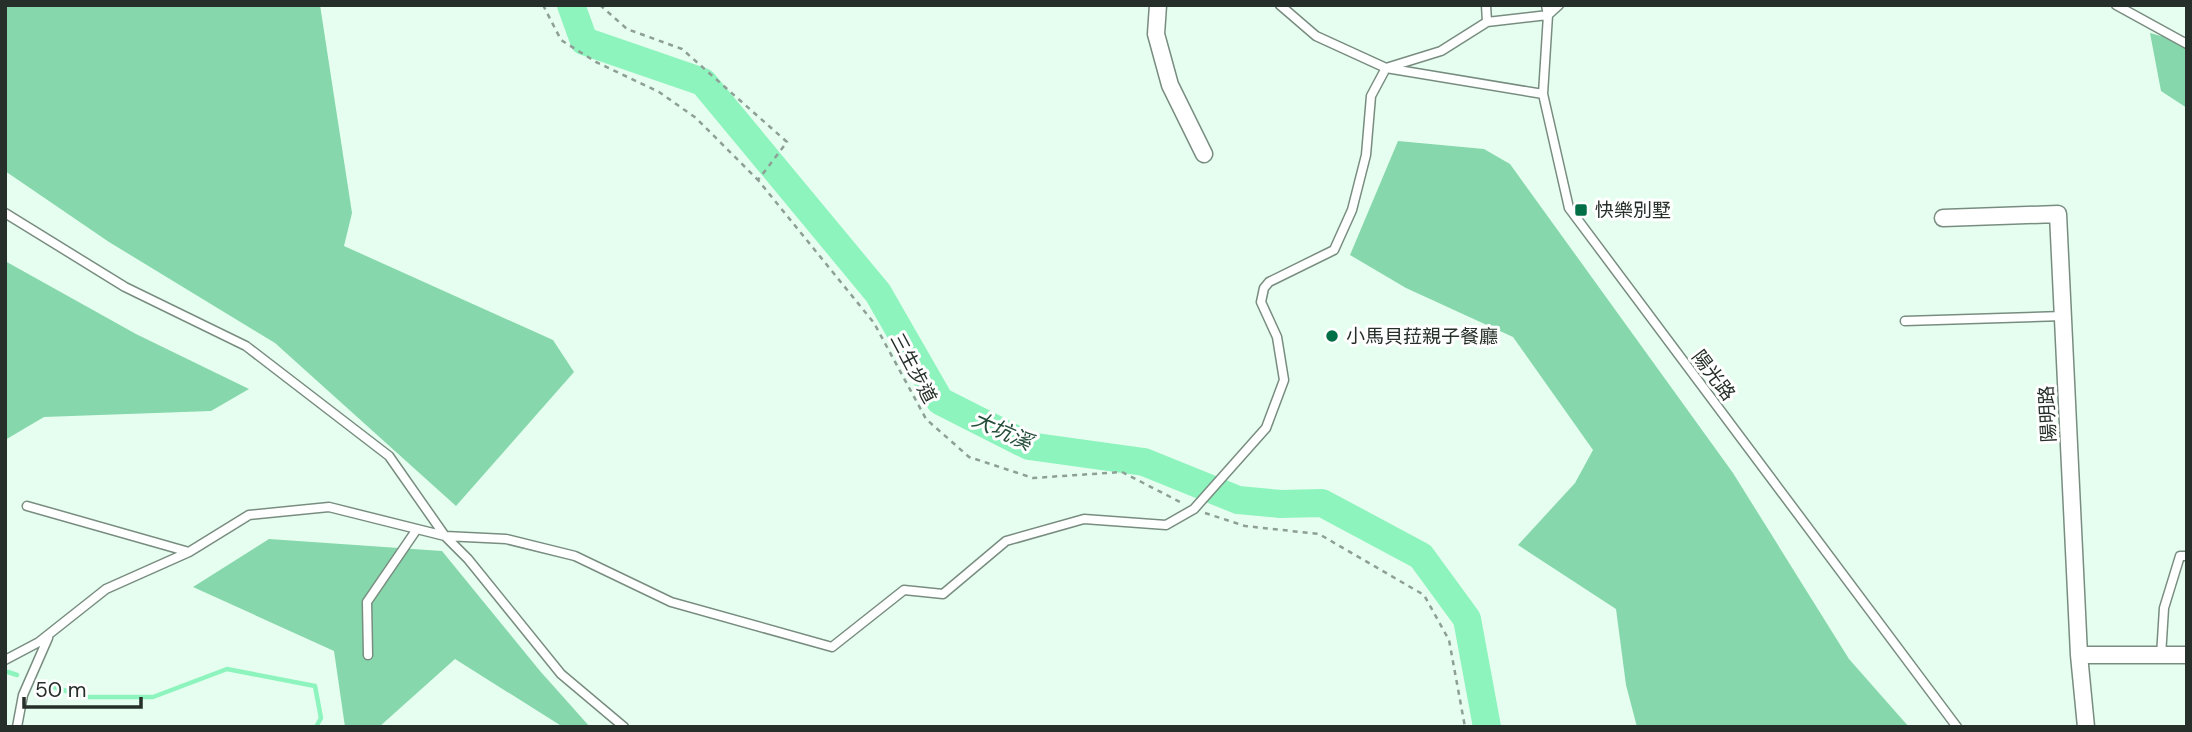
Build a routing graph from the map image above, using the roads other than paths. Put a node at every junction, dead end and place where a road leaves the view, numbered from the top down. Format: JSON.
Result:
{"nodes":[{"id":1,"x":1158,"y":5,"type":"edge"},
{"id":2,"x":1280,"y":5,"type":"edge"},
{"id":3,"x":1486,"y":5,"type":"edge"},
{"id":4,"x":1546,"y":5,"type":"edge"},
{"id":5,"x":1559,"y":5,"type":"edge"},
{"id":6,"x":2116,"y":5,"type":"edge"},
{"id":7,"x":1548,"y":15,"type":"junction"},
{"id":8,"x":1487,"y":22,"type":"junction"},
{"id":9,"x":2187,"y":44,"type":"edge"},
{"id":10,"x":1386,"y":68,"type":"junction"},
{"id":11,"x":1543,"y":94,"type":"junction"},
{"id":12,"x":1204,"y":154,"type":"dead end"},
{"id":13,"x":5,"y":213,"type":"edge"},
{"id":14,"x":1943,"y":218,"type":"dead end"},
{"id":15,"x":2063,"y":316,"type":"junction"},
{"id":16,"x":1905,"y":321,"type":"dead end"},
{"id":17,"x":27,"y":506,"type":"dead end"},
{"id":18,"x":417,"y":529,"type":"junction"},
{"id":19,"x":444,"y":536,"type":"junction"},
{"id":20,"x":188,"y":552,"type":"junction"},
{"id":21,"x":2187,"y":556,"type":"edge"},
{"id":22,"x":49,"y":634,"type":"junction"},
{"id":23,"x":368,"y":655,"type":"dead end"},
{"id":24,"x":2079,"y":655,"type":"junction"},
{"id":25,"x":2187,"y":655,"type":"edge"},
{"id":26,"x":2161,"y":656,"type":"junction"},
{"id":27,"x":5,"y":660,"type":"edge"},
{"id":28,"x":17,"y":727,"type":"edge"},
{"id":29,"x":625,"y":727,"type":"edge"},
{"id":30,"x":1957,"y":727,"type":"edge"},
{"id":31,"x":2086,"y":727,"type":"edge"}],
"edges":[{"from":1,"to":12,"type":"street"},
{"from":2,"to":10,"type":"lane"},
{"from":3,"to":8,"type":"lane"},
{"from":4,"to":7,"type":"lane","name":"陽光路"},
{"from":5,"to":7,"type":"lane"},
{"from":6,"to":9,"type":"lane"},
{"from":7,"to":8,"type":"lane"},
{"from":7,"to":11,"type":"lane","name":"陽光路"},
{"from":8,"to":10,"type":"lane"},
{"from":10,"to":11,"type":"lane"},
{"from":10,"to":19,"type":"lane"},
{"from":11,"to":30,"type":"lane","name":"陽光路"},
{"from":13,"to":19,"type":"lane"},
{"from":14,"to":15,"type":"street","name":"陽明路"},
{"from":15,"to":16,"type":"lane"},
{"from":15,"to":24,"type":"street","name":"陽明路"},
{"from":17,"to":20,"type":"lane"},
{"from":18,"to":19,"type":"lane"},
{"from":18,"to":20,"type":"lane"},
{"from":18,"to":23,"type":"lane"},
{"from":19,"to":29,"type":"lane"},
{"from":20,"to":22,"type":"lane"},
{"from":21,"to":26,"type":"lane"},
{"from":22,"to":27,"type":"lane"},
{"from":22,"to":28,"type":"lane"},
{"from":24,"to":26,"type":"street"},
{"from":24,"to":31,"type":"street","name":"陽明路"},
{"from":25,"to":26,"type":"street"}]}
